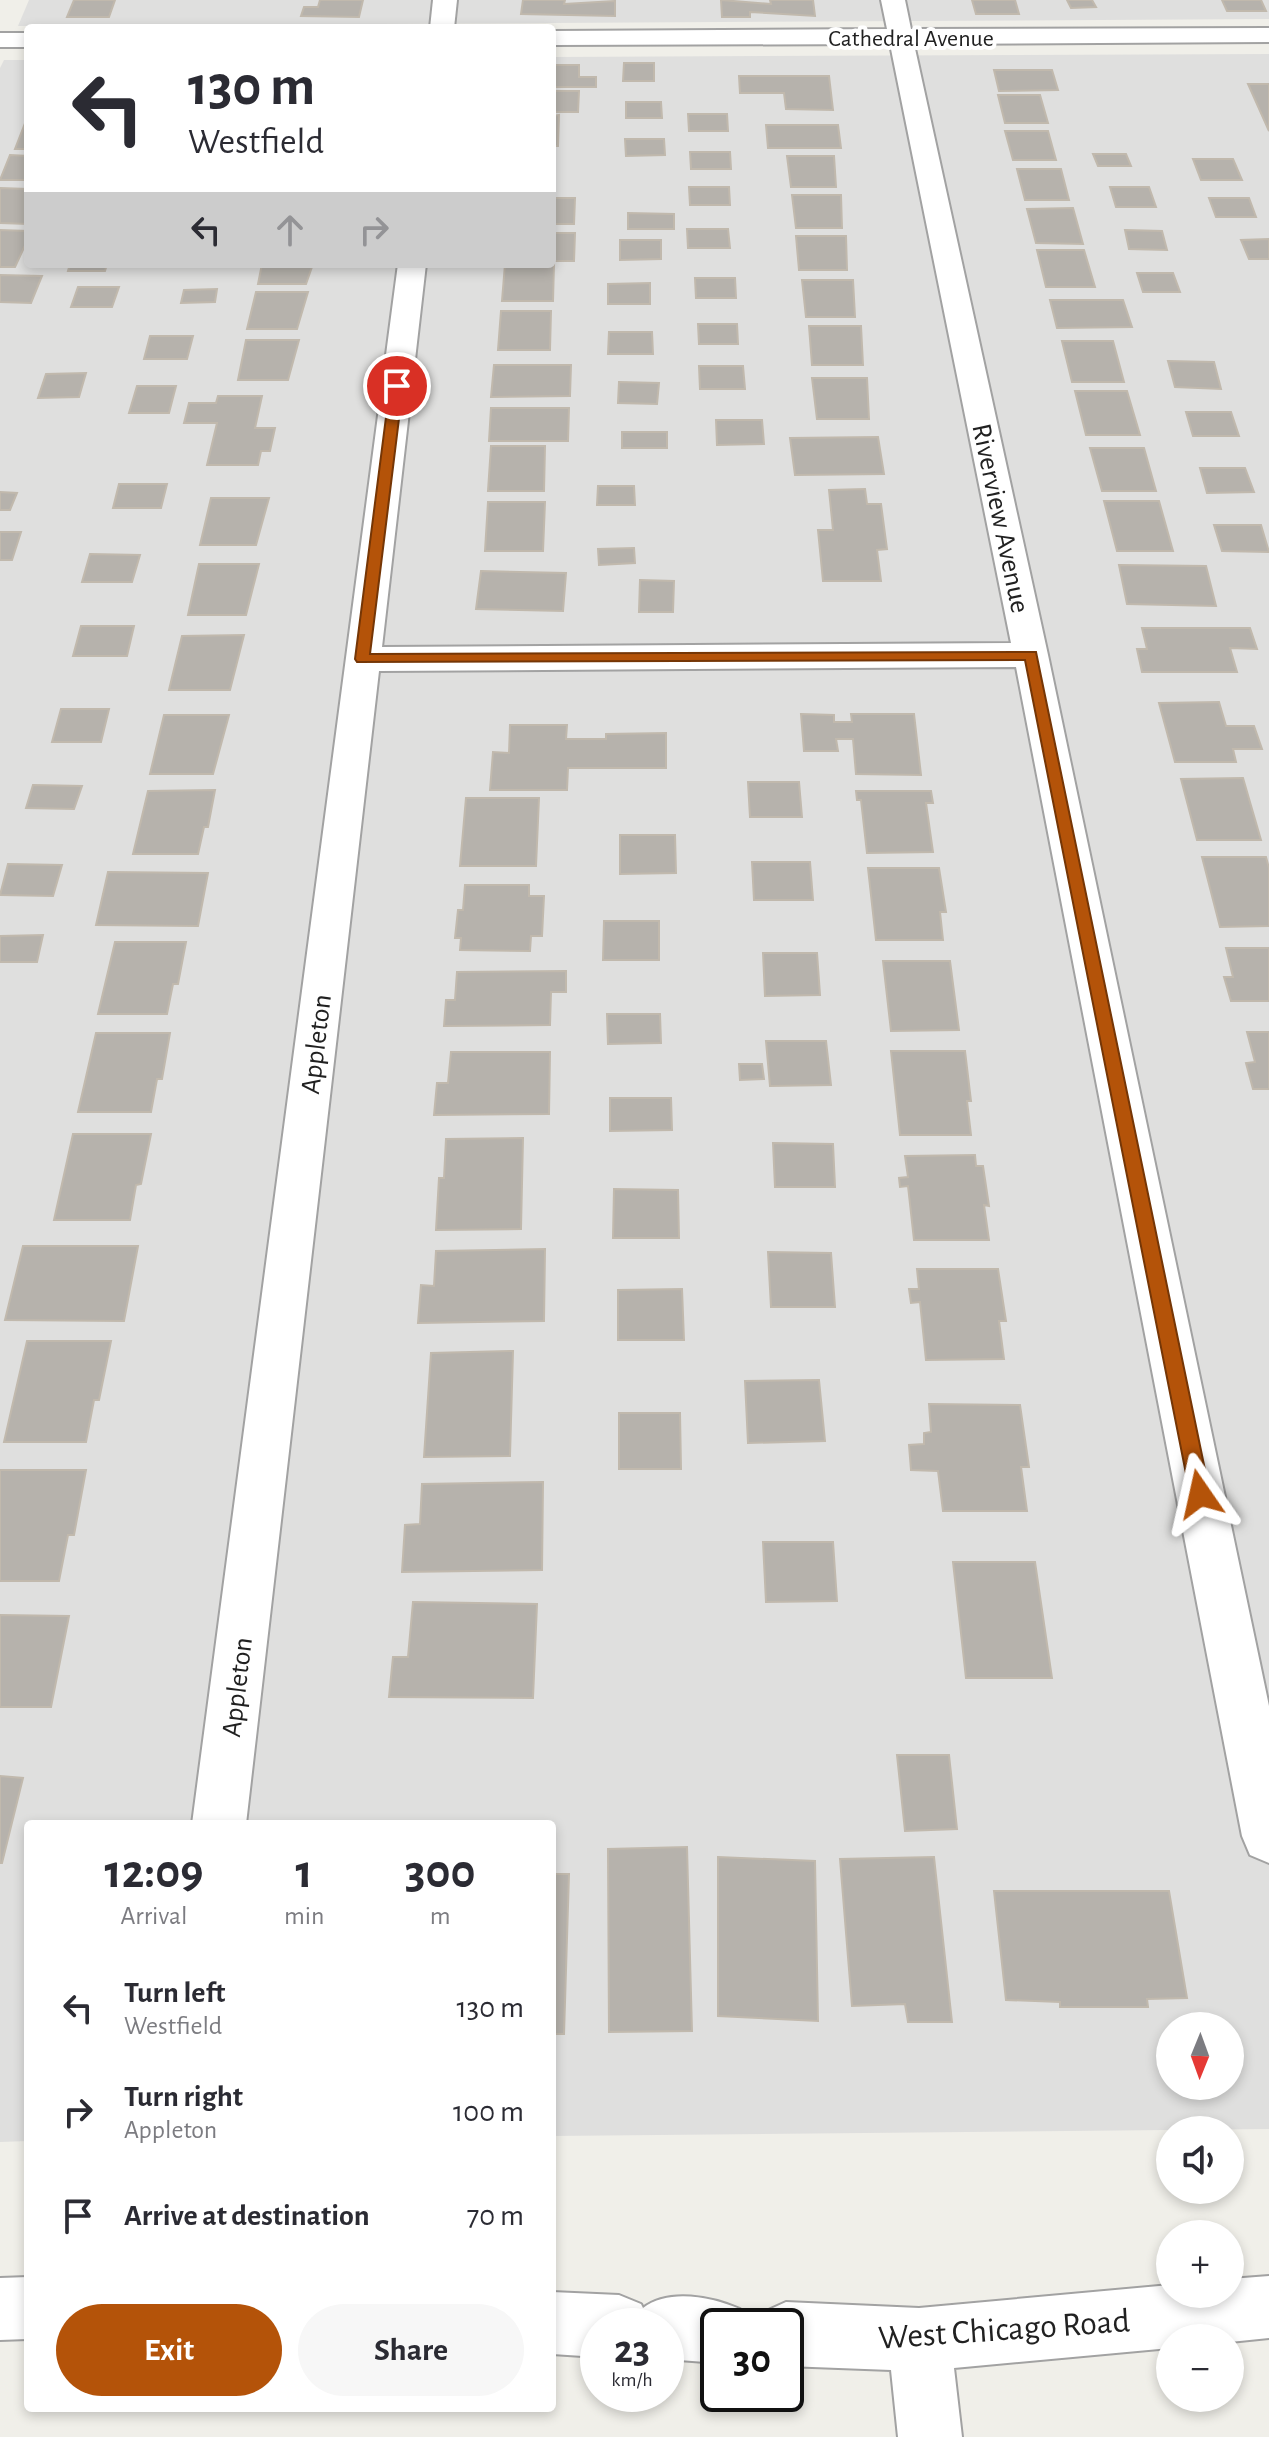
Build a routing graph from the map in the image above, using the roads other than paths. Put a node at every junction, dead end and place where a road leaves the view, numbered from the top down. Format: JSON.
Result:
{"nodes":[{"id":1,"x":445,"y":0,"type":"edge"},
{"id":2,"x":893,"y":0,"type":"edge"},
{"id":3,"x":442,"y":24,"type":"edge"},
{"id":4,"x":1269,"y":35,"type":"edge"},
{"id":5,"x":556,"y":38,"type":"edge"},
{"id":6,"x":901,"y":39,"type":"junction"},
{"id":7,"x":0,"y":40,"type":"edge"},
{"id":8,"x":24,"y":40,"type":"edge"},
{"id":9,"x":411,"y":268,"type":"edge"},
{"id":10,"x":1031,"y":655,"type":"junction"},
{"id":11,"x":362,"y":659,"type":"junction"},
{"id":12,"x":219,"y":1820,"type":"edge"},
{"id":13,"x":1269,"y":1836,"type":"edge"},
{"id":14,"x":1269,"y":2307,"type":"edge"},
{"id":15,"x":24,"y":2308,"type":"edge"},
{"id":16,"x":0,"y":2309,"type":"edge"},
{"id":17,"x":556,"y":2323,"type":"edge"},
{"id":18,"x":580,"y":2324,"type":"edge"},
{"id":19,"x":804,"y":2335,"type":"edge"},
{"id":20,"x":919,"y":2340,"type":"junction"},
{"id":21,"x":930,"y":2437,"type":"edge"}],
"edges":[{"from":1,"to":3,"type":"street"},
{"from":2,"to":6,"type":"street","name":"Riverview Avenue"},
{"from":4,"to":6,"type":"street","name":"Cathedral Avenue"},
{"from":5,"to":6,"type":"street","name":"Cathedral Avenue"},
{"from":6,"to":10,"type":"street","name":"Riverview Avenue"},
{"from":7,"to":8,"type":"street"},
{"from":9,"to":11,"type":"street","name":"Appleton"},
{"from":10,"to":11,"type":"street"},
{"from":10,"to":13,"type":"street","name":"Riverview Avenue"},
{"from":11,"to":12,"type":"street","name":"Appleton"},
{"from":14,"to":20,"type":"street","name":"West Chicago Road"},
{"from":15,"to":16,"type":"street"},
{"from":17,"to":18,"type":"street"},
{"from":19,"to":20,"type":"street","name":"West Chicago Road"},
{"from":20,"to":21,"type":"street"}]}
